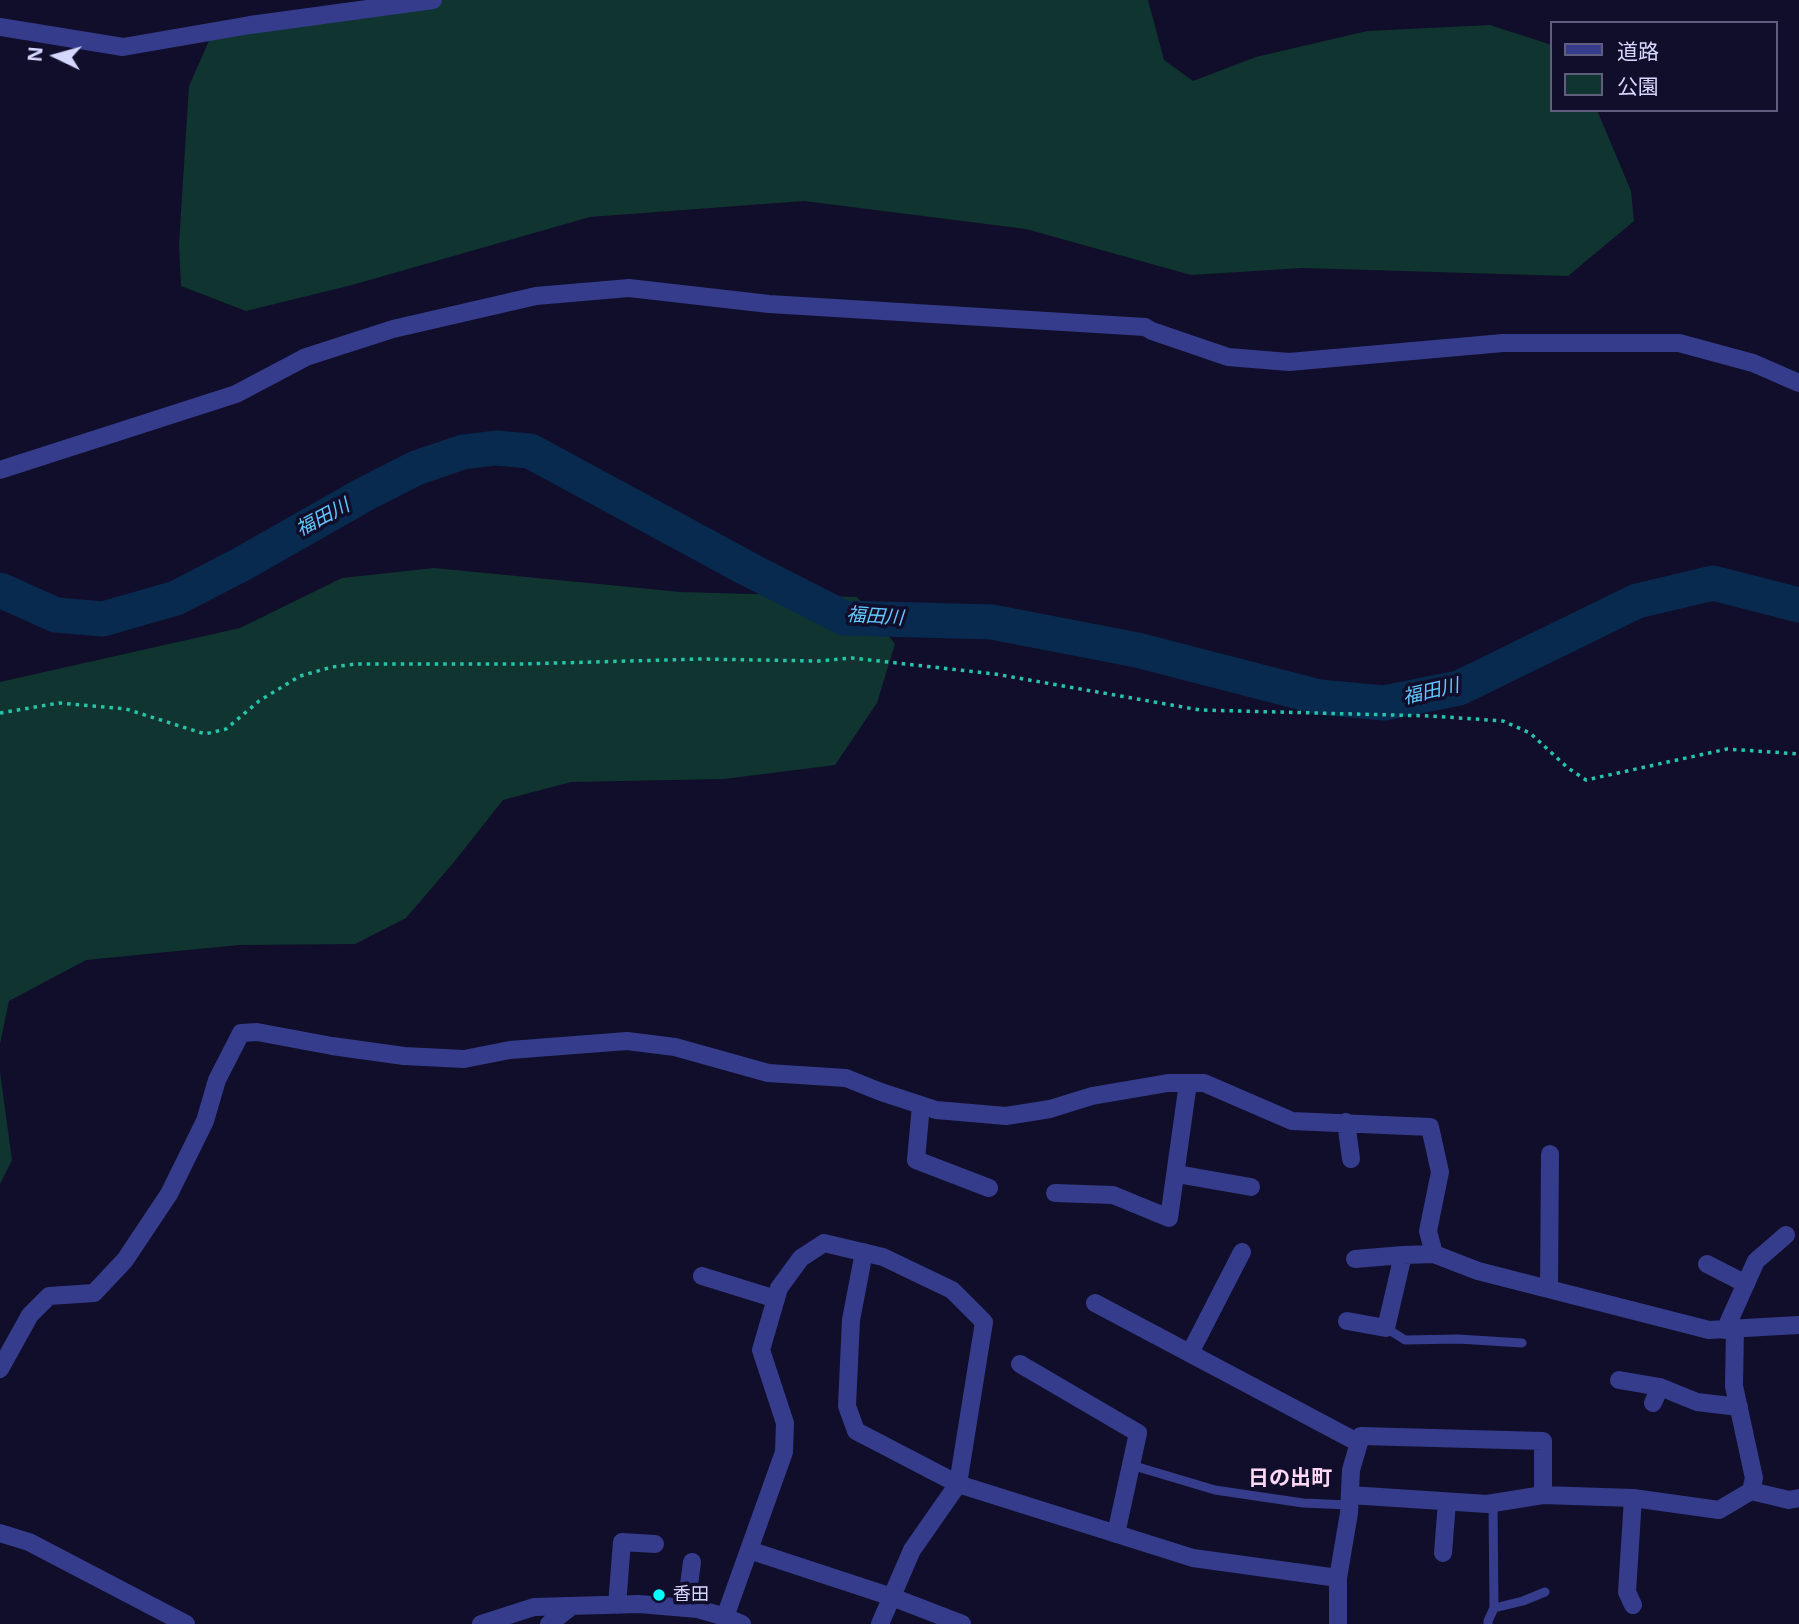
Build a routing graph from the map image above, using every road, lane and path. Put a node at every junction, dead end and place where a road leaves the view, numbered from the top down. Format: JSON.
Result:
{"nodes":[{"id":1,"x":433,"y":0,"type":"edge"},
{"id":2,"x":0,"y":27,"type":"edge"},
{"id":3,"x":1799,"y":383,"type":"edge"},
{"id":4,"x":0,"y":470,"type":"edge"},
{"id":5,"x":0,"y":713,"type":"edge"},
{"id":6,"x":1799,"y":754,"type":"edge"},
{"id":7,"x":1188,"y":1083,"type":"junction"},
{"id":8,"x":921,"y":1105,"type":"junction"},
{"id":9,"x":1346,"y":1122,"type":"junction"},
{"id":10,"x":1550,"y":1154,"type":"dead end"},
{"id":11,"x":1351,"y":1159,"type":"dead end"},
{"id":12,"x":1177,"y":1174,"type":"junction"},
{"id":13,"x":1251,"y":1187,"type":"dead end"},
{"id":14,"x":989,"y":1188,"type":"dead end"},
{"id":15,"x":1055,"y":1194,"type":"dead end"},
{"id":16,"x":1786,"y":1235,"type":"dead end"},
{"id":17,"x":864,"y":1252,"type":"junction"},
{"id":18,"x":1242,"y":1252,"type":"dead end"},
{"id":19,"x":1434,"y":1254,"type":"junction"},
{"id":20,"x":1403,"y":1255,"type":"junction"},
{"id":21,"x":1355,"y":1259,"type":"dead end"},
{"id":22,"x":1707,"y":1264,"type":"dead end"},
{"id":23,"x":702,"y":1276,"type":"dead end"},
{"id":24,"x":1746,"y":1284,"type":"junction"},
{"id":25,"x":1549,"y":1289,"type":"junction"},
{"id":26,"x":776,"y":1298,"type":"junction"},
{"id":27,"x":1096,"y":1303,"type":"dead end"},
{"id":28,"x":1347,"y":1321,"type":"dead end"},
{"id":29,"x":1799,"y":1325,"type":"edge"},
{"id":30,"x":1386,"y":1328,"type":"junction"},
{"id":31,"x":1730,"y":1329,"type":"junction"},
{"id":32,"x":1522,"y":1343,"type":"dead end"},
{"id":33,"x":1190,"y":1353,"type":"junction"},
{"id":34,"x":1020,"y":1364,"type":"dead end"},
{"id":35,"x":0,"y":1369,"type":"edge"},
{"id":36,"x":1619,"y":1380,"type":"dead end"},
{"id":37,"x":1739,"y":1407,"type":"junction"},
{"id":38,"x":1359,"y":1443,"type":"junction"},
{"id":39,"x":1131,"y":1465,"type":"junction"},
{"id":40,"x":958,"y":1484,"type":"junction"},
{"id":41,"x":1751,"y":1491,"type":"junction"},
{"id":42,"x":1543,"y":1495,"type":"junction"},
{"id":43,"x":1633,"y":1498,"type":"junction"},
{"id":44,"x":1799,"y":1498,"type":"edge"},
{"id":45,"x":1350,"y":1500,"type":"junction"},
{"id":46,"x":1447,"y":1502,"type":"junction"},
{"id":47,"x":1493,"y":1503,"type":"junction"},
{"id":48,"x":0,"y":1534,"type":"edge"},
{"id":49,"x":1116,"y":1534,"type":"junction"},
{"id":50,"x":655,"y":1544,"type":"dead end"},
{"id":51,"x":749,"y":1550,"type":"junction"},
{"id":52,"x":1443,"y":1553,"type":"dead end"},
{"id":53,"x":692,"y":1562,"type":"dead end"},
{"id":54,"x":1338,"y":1578,"type":"junction"},
{"id":55,"x":1545,"y":1592,"type":"dead end"},
{"id":56,"x":891,"y":1598,"type":"junction"},
{"id":57,"x":617,"y":1605,"type":"junction"},
{"id":58,"x":1633,"y":1605,"type":"dead end"},
{"id":59,"x":572,"y":1606,"type":"junction"},
{"id":60,"x":686,"y":1608,"type":"junction"},
{"id":61,"x":1494,"y":1608,"type":"junction"},
{"id":62,"x":734,"y":1621,"type":"edge"},
{"id":63,"x":186,"y":1624,"type":"edge"},
{"id":64,"x":481,"y":1624,"type":"edge"},
{"id":65,"x":549,"y":1624,"type":"edge"},
{"id":66,"x":880,"y":1624,"type":"edge"},
{"id":67,"x":962,"y":1624,"type":"edge"},
{"id":68,"x":1338,"y":1624,"type":"edge"},
{"id":69,"x":1488,"y":1624,"type":"edge"}],
"edges":[{"from":1,"to":2,"type":"street"},
{"from":3,"to":4,"type":"street"},
{"from":5,"to":6,"type":"path"},
{"from":7,"to":8,"type":"street"},
{"from":7,"to":9,"type":"street"},
{"from":7,"to":12,"type":"street"},
{"from":8,"to":14,"type":"street"},
{"from":8,"to":35,"type":"street"},
{"from":9,"to":11,"type":"street"},
{"from":9,"to":19,"type":"street"},
{"from":10,"to":25,"type":"street"},
{"from":12,"to":13,"type":"street"},
{"from":12,"to":15,"type":"street"},
{"from":16,"to":24,"type":"street"},
{"from":17,"to":26,"type":"street"},
{"from":17,"to":40,"type":"street"},
{"from":17,"to":40,"type":"street"},
{"from":18,"to":33,"type":"street"},
{"from":19,"to":20,"type":"street"},
{"from":19,"to":25,"type":"street"},
{"from":20,"to":21,"type":"street"},
{"from":20,"to":30,"type":"street"},
{"from":22,"to":24,"type":"street"},
{"from":23,"to":26,"type":"street"},
{"from":24,"to":31,"type":"street"},
{"from":25,"to":31,"type":"street"},
{"from":26,"to":51,"type":"street"},
{"from":27,"to":33,"type":"street"},
{"from":28,"to":30,"type":"street"},
{"from":29,"to":31,"type":"street"},
{"from":30,"to":32,"type":"lane"},
{"from":31,"to":37,"type":"street"},
{"from":33,"to":38,"type":"street"},
{"from":34,"to":39,"type":"street"},
{"from":36,"to":37,"type":"street"},
{"from":37,"to":41,"type":"street"},
{"from":38,"to":42,"type":"street"},
{"from":38,"to":45,"type":"street"},
{"from":39,"to":45,"type":"lane"},
{"from":39,"to":49,"type":"street"},
{"from":40,"to":49,"type":"street"},
{"from":40,"to":56,"type":"street"},
{"from":41,"to":43,"type":"street"},
{"from":41,"to":44,"type":"street"},
{"from":42,"to":43,"type":"street"},
{"from":42,"to":47,"type":"street"},
{"from":43,"to":58,"type":"street"},
{"from":45,"to":46,"type":"street"},
{"from":45,"to":54,"type":"street"},
{"from":46,"to":47,"type":"street"},
{"from":46,"to":52,"type":"street"},
{"from":47,"to":61,"type":"lane"},
{"from":48,"to":63,"type":"street"},
{"from":49,"to":54,"type":"street"},
{"from":50,"to":57,"type":"street"},
{"from":51,"to":56,"type":"street"},
{"from":51,"to":62,"type":"street"},
{"from":53,"to":60,"type":"street"},
{"from":54,"to":68,"type":"street"},
{"from":55,"to":61,"type":"lane"},
{"from":56,"to":66,"type":"street"},
{"from":56,"to":67,"type":"street"},
{"from":57,"to":59,"type":"street"},
{"from":57,"to":60,"type":"street"},
{"from":59,"to":64,"type":"street"},
{"from":59,"to":65,"type":"street"},
{"from":60,"to":62,"type":"street"},
{"from":61,"to":69,"type":"lane"}]}
